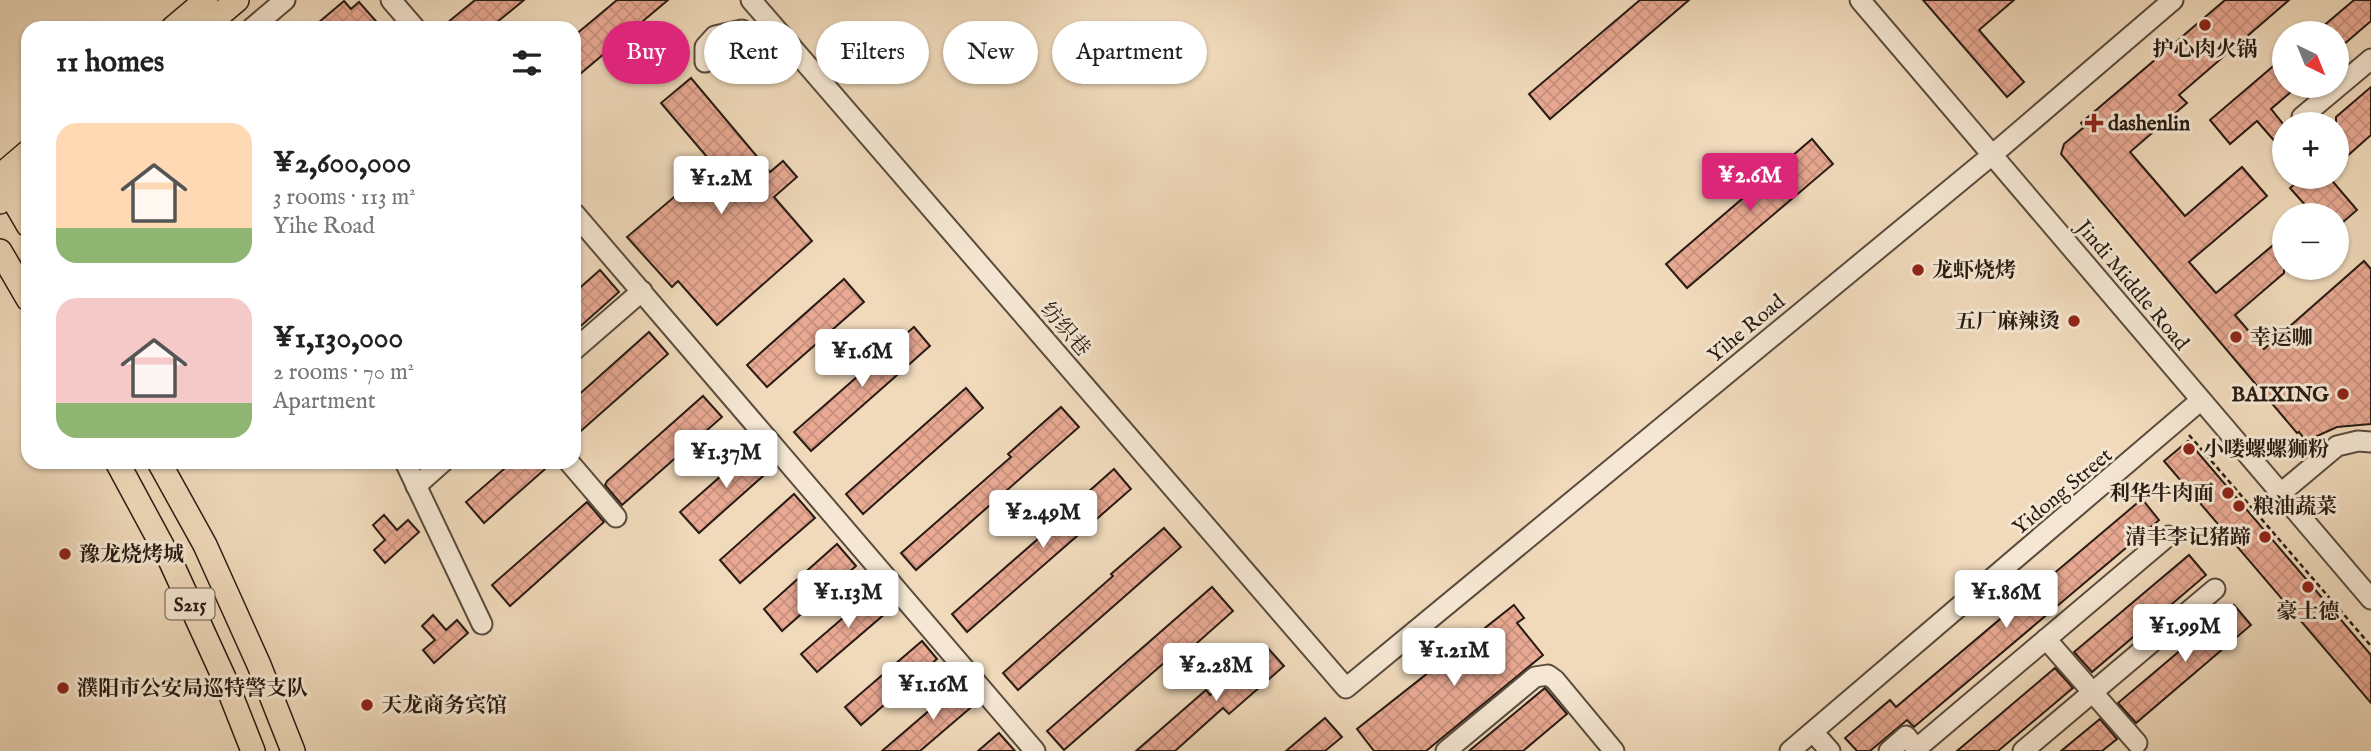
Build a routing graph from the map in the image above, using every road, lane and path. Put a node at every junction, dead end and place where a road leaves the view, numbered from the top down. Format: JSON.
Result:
{"nodes":[{"id":1,"x":206,"y":0,"type":"edge"},
{"id":2,"x":237,"y":0,"type":"edge"},
{"id":3,"x":285,"y":0,"type":"edge"},
{"id":4,"x":391,"y":0,"type":"edge"},
{"id":5,"x":751,"y":0,"type":"edge"},
{"id":6,"x":1860,"y":0,"type":"edge"},
{"id":7,"x":2173,"y":0,"type":"edge"},
{"id":8,"x":181,"y":21,"type":"edge"},
{"id":9,"x":212,"y":21,"type":"edge"},
{"id":10,"x":260,"y":21,"type":"edge"},
{"id":11,"x":409,"y":21,"type":"edge"},
{"id":12,"x":2371,"y":59,"type":"edge"},
{"id":13,"x":2308,"y":112,"type":"edge"},
{"id":14,"x":1992,"y":155,"type":"junction"},
{"id":15,"x":21,"y":161,"type":"edge"},
{"id":16,"x":21,"y":180,"type":"edge"},
{"id":17,"x":2,"y":187,"type":"edge"},
{"id":18,"x":21,"y":215,"type":"edge"},
{"id":19,"x":581,"y":221,"type":"edge"},
{"id":20,"x":0,"y":251,"type":"edge"},
{"id":21,"x":21,"y":287,"type":"edge"},
{"id":22,"x":642,"y":292,"type":"junction"},
{"id":23,"x":581,"y":344,"type":"edge"},
{"id":24,"x":2202,"y":400,"type":"junction"},
{"id":25,"x":2189,"y":435,"type":"dead end"},
{"id":26,"x":2371,"y":442,"type":"edge"},
{"id":27,"x":121,"y":469,"type":"edge"},
{"id":28,"x":163,"y":469,"type":"edge"},
{"id":29,"x":408,"y":469,"type":"edge"},
{"id":30,"x":435,"y":469,"type":"edge"},
{"id":31,"x":575,"y":469,"type":"edge"},
{"id":32,"x":416,"y":486,"type":"junction"},
{"id":33,"x":2281,"y":493,"type":"junction"},
{"id":34,"x":616,"y":517,"type":"dead end"},
{"id":35,"x":2168,"y":536,"type":"dead end"},
{"id":36,"x":2367,"y":585,"type":"edge"},
{"id":37,"x":2215,"y":589,"type":"dead end"},
{"id":38,"x":482,"y":624,"type":"dead end"},
{"id":39,"x":2046,"y":639,"type":"junction"},
{"id":40,"x":2371,"y":646,"type":"edge"},
{"id":41,"x":1346,"y":688,"type":"joint"},
{"id":42,"x":2093,"y":692,"type":"junction"},
{"id":43,"x":1813,"y":732,"type":"junction"},
{"id":44,"x":2137,"y":743,"type":"dead end"},
{"id":45,"x":1917,"y":750,"type":"edge"},
{"id":46,"x":253,"y":751,"type":"edge"},
{"id":47,"x":293,"y":751,"type":"edge"},
{"id":48,"x":1035,"y":751,"type":"edge"},
{"id":49,"x":1446,"y":751,"type":"edge"},
{"id":50,"x":1614,"y":751,"type":"edge"},
{"id":51,"x":1790,"y":751,"type":"edge"},
{"id":52,"x":1830,"y":751,"type":"edge"},
{"id":53,"x":1889,"y":751,"type":"edge"},
{"id":54,"x":2023,"y":751,"type":"edge"}],
"edges":[{"from":1,"to":8,"type":"main road"},
{"from":2,"to":9,"type":"main road"},
{"from":3,"to":10,"type":"street"},
{"from":4,"to":11,"type":"street"},
{"from":5,"to":41,"type":"street","name":"纺织巷"},
{"from":6,"to":14,"type":"street","name":"Jindi Middle Road"},
{"from":7,"to":14,"type":"street","name":"Yihe Road"},
{"from":12,"to":13,"type":"street"},
{"from":14,"to":24,"type":"street","name":"Jindi Middle Road"},
{"from":14,"to":41,"type":"street","name":"Yihe Road"},
{"from":15,"to":17,"type":"main road"},
{"from":16,"to":17,"type":"main road"},
{"from":17,"to":18,"type":"main road"},
{"from":19,"to":22,"type":"street"},
{"from":20,"to":21,"type":"main road"},
{"from":22,"to":23,"type":"street"},
{"from":22,"to":48,"type":"street"},
{"from":24,"to":33,"type":"street","name":"Jindi Middle Road"},
{"from":24,"to":43,"type":"street","name":"Yidong Street"},
{"from":25,"to":40,"type":"path"},
{"from":26,"to":33,"type":"street"},
{"from":27,"to":46,"type":"main road","number":"S215"},
{"from":28,"to":47,"type":"main road","number":"S215"},
{"from":29,"to":32,"type":"street"},
{"from":30,"to":32,"type":"street"},
{"from":31,"to":34,"type":"street"},
{"from":32,"to":38,"type":"street"},
{"from":33,"to":36,"type":"street","name":"Jindi Middle Road"},
{"from":35,"to":39,"type":"street"},
{"from":37,"to":42,"type":"street"},
{"from":39,"to":42,"type":"street"},
{"from":39,"to":45,"type":"street"},
{"from":42,"to":44,"type":"street"},
{"from":42,"to":54,"type":"street"},
{"from":43,"to":51,"type":"street","name":"Yidong Street"},
{"from":43,"to":52,"type":"street"},
{"from":45,"to":53,"type":"street"},
{"from":49,"to":50,"type":"street"}]}
